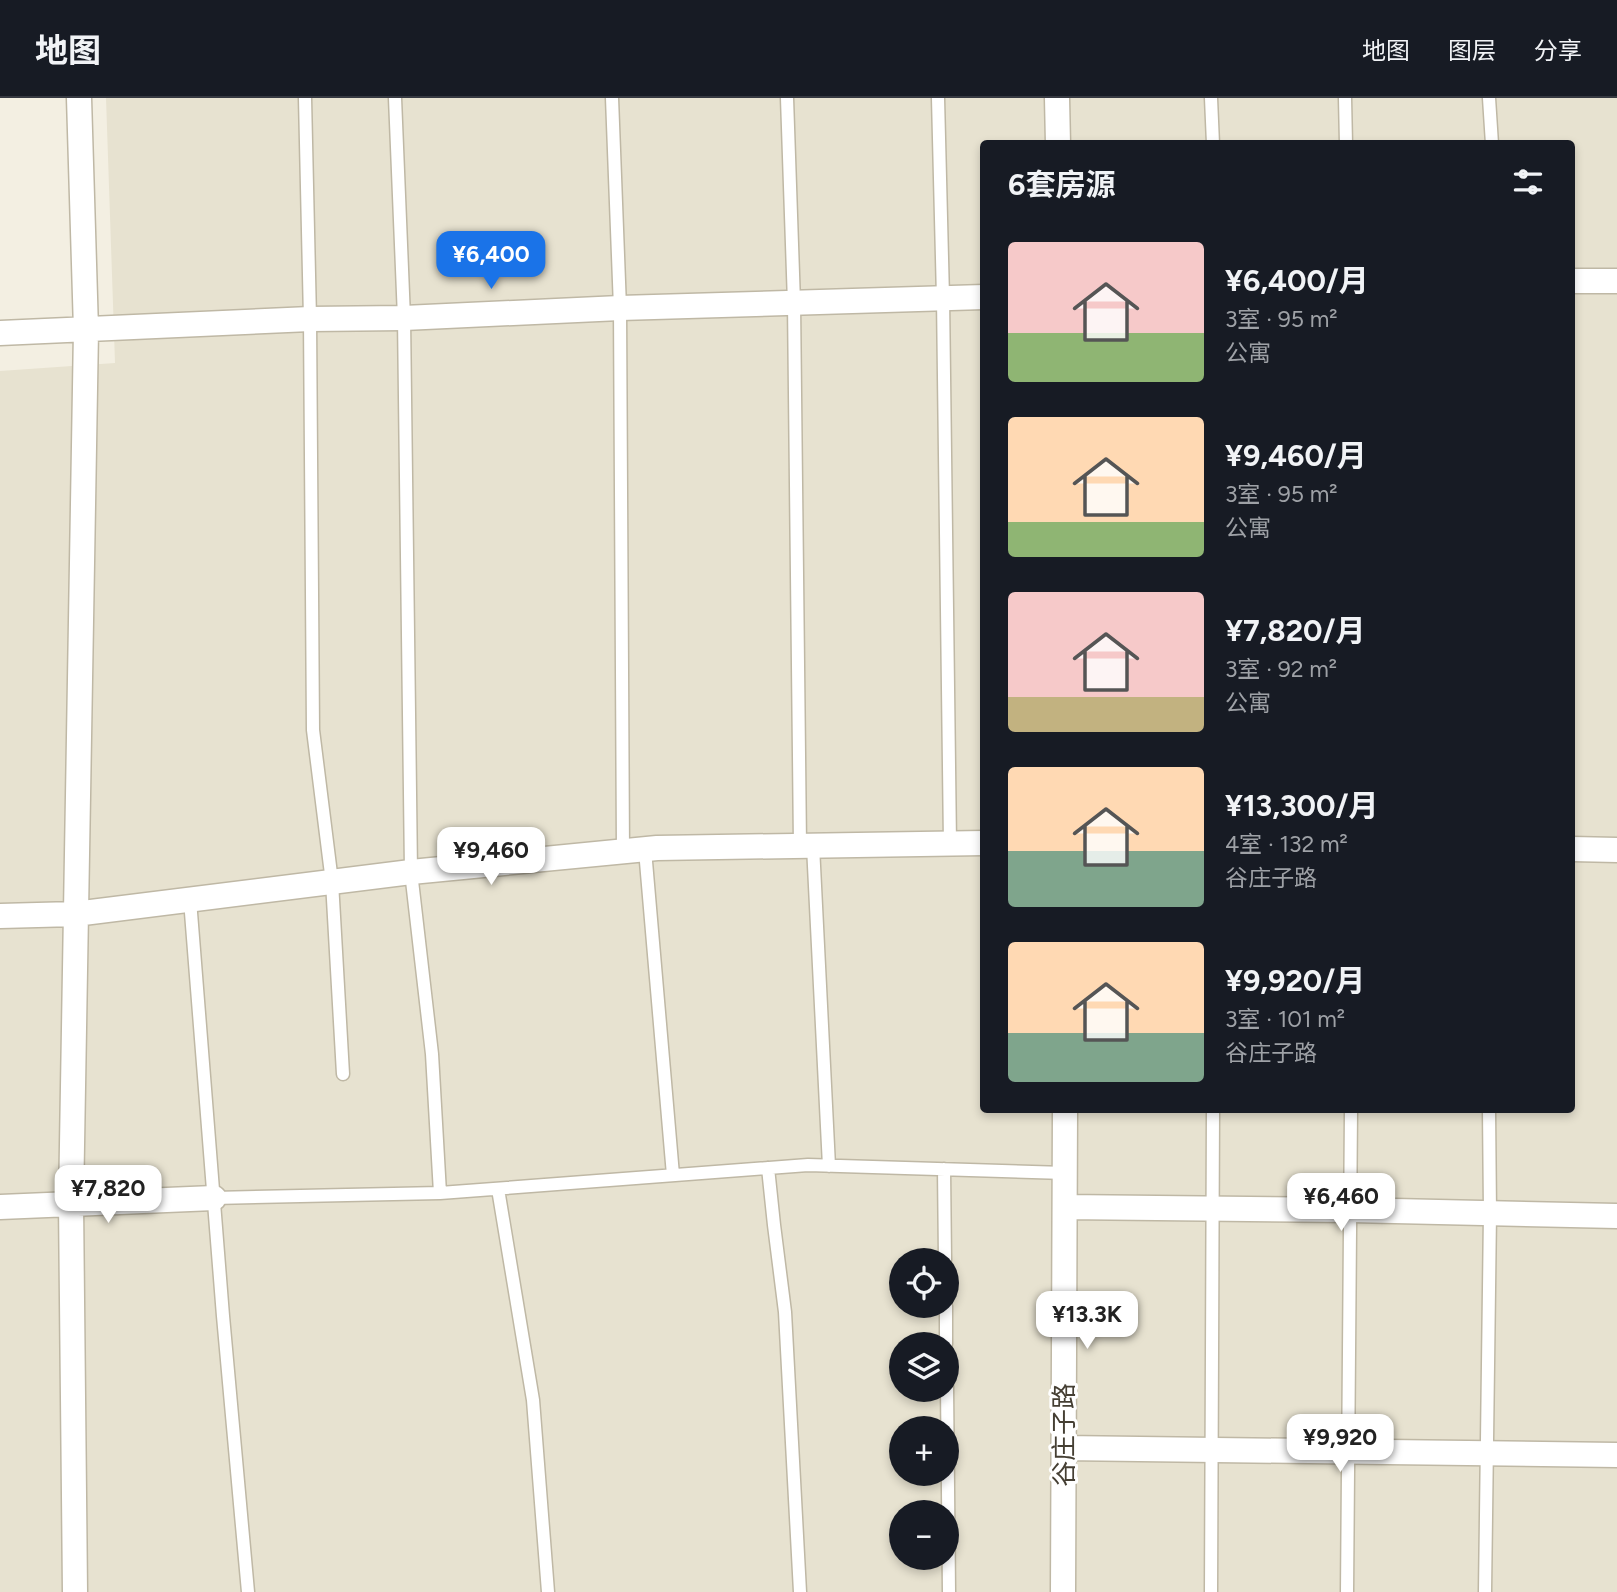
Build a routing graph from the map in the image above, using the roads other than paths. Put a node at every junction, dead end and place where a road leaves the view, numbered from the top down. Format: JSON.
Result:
{"nodes":[{"id":1,"x":79,"y":98,"type":"edge"},
{"id":2,"x":305,"y":98,"type":"edge"},
{"id":3,"x":395,"y":98,"type":"edge"},
{"id":4,"x":612,"y":98,"type":"edge"},
{"id":5,"x":787,"y":98,"type":"edge"},
{"id":6,"x":938,"y":98,"type":"edge"},
{"id":7,"x":1056,"y":98,"type":"edge"},
{"id":8,"x":1211,"y":98,"type":"edge"},
{"id":9,"x":1345,"y":98,"type":"edge"},
{"id":10,"x":1489,"y":98,"type":"edge"},
{"id":11,"x":1058,"y":140,"type":"edge"},
{"id":12,"x":1213,"y":140,"type":"edge"},
{"id":13,"x":1346,"y":140,"type":"edge"},
{"id":14,"x":1492,"y":140,"type":"edge"},
{"id":15,"x":1575,"y":281,"type":"edge"},
{"id":16,"x":1617,"y":281,"type":"edge"},
{"id":17,"x":980,"y":297,"type":"edge"},
{"id":18,"x":943,"y":298,"type":"junction"},
{"id":19,"x":794,"y":303,"type":"junction"},
{"id":20,"x":620,"y":308,"type":"junction"},
{"id":21,"x":404,"y":318,"type":"junction"},
{"id":22,"x":310,"y":319,"type":"junction"},
{"id":23,"x":86,"y":330,"type":"junction"},
{"id":24,"x":0,"y":333,"type":"edge"},
{"id":25,"x":950,"y":844,"type":"junction"},
{"id":26,"x":980,"y":844,"type":"edge"},
{"id":27,"x":806,"y":846,"type":"junction"},
{"id":28,"x":1575,"y":849,"type":"edge"},
{"id":29,"x":1617,"y":850,"type":"edge"},
{"id":30,"x":634,"y":851,"type":"junction"},
{"id":31,"x":411,"y":872,"type":"junction"},
{"id":32,"x":332,"y":882,"type":"junction"},
{"id":33,"x":190,"y":900,"type":"junction"},
{"id":34,"x":75,"y":914,"type":"junction"},
{"id":35,"x":0,"y":916,"type":"edge"},
{"id":36,"x":343,"y":1074,"type":"dead end"},
{"id":37,"x":1065,"y":1113,"type":"edge"},
{"id":38,"x":1213,"y":1113,"type":"edge"},
{"id":39,"x":1351,"y":1113,"type":"edge"},
{"id":40,"x":1489,"y":1113,"type":"edge"},
{"id":41,"x":829,"y":1166,"type":"junction"},
{"id":42,"x":768,"y":1168,"type":"junction"},
{"id":43,"x":944,"y":1170,"type":"junction"},
{"id":44,"x":1065,"y":1173,"type":"junction"},
{"id":45,"x":673,"y":1175,"type":"junction"},
{"id":46,"x":498,"y":1189,"type":"junction"},
{"id":47,"x":440,"y":1194,"type":"junction"},
{"id":48,"x":214,"y":1198,"type":"junction"},
{"id":49,"x":71,"y":1203,"type":"junction"},
{"id":50,"x":0,"y":1207,"type":"edge"},
{"id":51,"x":1065,"y":1207,"type":"junction"},
{"id":52,"x":1212,"y":1208,"type":"junction"},
{"id":53,"x":1351,"y":1210,"type":"junction"},
{"id":54,"x":1490,"y":1213,"type":"junction"},
{"id":55,"x":1617,"y":1216,"type":"edge"},
{"id":56,"x":945,"y":1248,"type":"edge"},
{"id":57,"x":947,"y":1402,"type":"edge"},
{"id":58,"x":1064,"y":1447,"type":"junction"},
{"id":59,"x":1211,"y":1450,"type":"junction"},
{"id":60,"x":1348,"y":1451,"type":"junction"},
{"id":61,"x":1486,"y":1454,"type":"junction"},
{"id":62,"x":1617,"y":1455,"type":"edge"},
{"id":63,"x":75,"y":1592,"type":"edge"},
{"id":64,"x":248,"y":1592,"type":"edge"},
{"id":65,"x":548,"y":1592,"type":"edge"},
{"id":66,"x":800,"y":1592,"type":"edge"},
{"id":67,"x":949,"y":1592,"type":"edge"},
{"id":68,"x":1063,"y":1592,"type":"edge"},
{"id":69,"x":1211,"y":1592,"type":"edge"},
{"id":70,"x":1347,"y":1592,"type":"edge"},
{"id":71,"x":1485,"y":1592,"type":"edge"}],
"edges":[{"from":1,"to":23,"type":"street"},
{"from":2,"to":22,"type":"lane"},
{"from":3,"to":21,"type":"lane"},
{"from":4,"to":20,"type":"lane"},
{"from":5,"to":19,"type":"lane"},
{"from":6,"to":18,"type":"lane"},
{"from":7,"to":11,"type":"street"},
{"from":8,"to":12,"type":"lane"},
{"from":9,"to":13,"type":"lane"},
{"from":10,"to":14,"type":"lane"},
{"from":15,"to":16,"type":"street"},
{"from":17,"to":18,"type":"street"},
{"from":18,"to":19,"type":"street"},
{"from":18,"to":25,"type":"lane"},
{"from":19,"to":20,"type":"street"},
{"from":19,"to":27,"type":"lane"},
{"from":20,"to":21,"type":"street"},
{"from":20,"to":30,"type":"lane"},
{"from":21,"to":22,"type":"street"},
{"from":21,"to":31,"type":"lane"},
{"from":22,"to":23,"type":"street"},
{"from":22,"to":32,"type":"lane"},
{"from":23,"to":24,"type":"street"},
{"from":23,"to":34,"type":"street"},
{"from":25,"to":26,"type":"street"},
{"from":25,"to":27,"type":"street"},
{"from":27,"to":30,"type":"street"},
{"from":27,"to":41,"type":"lane"},
{"from":28,"to":29,"type":"street"},
{"from":30,"to":31,"type":"street"},
{"from":30,"to":45,"type":"lane"},
{"from":31,"to":32,"type":"street"},
{"from":31,"to":47,"type":"lane"},
{"from":32,"to":33,"type":"street"},
{"from":32,"to":36,"type":"lane"},
{"from":33,"to":34,"type":"street"},
{"from":33,"to":48,"type":"lane"},
{"from":34,"to":35,"type":"street"},
{"from":34,"to":49,"type":"street"},
{"from":37,"to":44,"type":"street","name":"谷庄子路"},
{"from":38,"to":52,"type":"lane"},
{"from":39,"to":53,"type":"lane"},
{"from":40,"to":54,"type":"lane"},
{"from":41,"to":42,"type":"lane"},
{"from":41,"to":43,"type":"lane"},
{"from":42,"to":45,"type":"lane"},
{"from":42,"to":66,"type":"lane"},
{"from":43,"to":44,"type":"lane"},
{"from":43,"to":56,"type":"lane"},
{"from":44,"to":51,"type":"street","name":"谷庄子路"},
{"from":45,"to":46,"type":"lane"},
{"from":46,"to":47,"type":"lane"},
{"from":46,"to":65,"type":"lane"},
{"from":47,"to":48,"type":"lane"},
{"from":48,"to":49,"type":"street"},
{"from":48,"to":64,"type":"lane"},
{"from":49,"to":50,"type":"street"},
{"from":49,"to":63,"type":"street"},
{"from":51,"to":52,"type":"street"},
{"from":51,"to":58,"type":"street","name":"谷庄子路"},
{"from":52,"to":53,"type":"street"},
{"from":52,"to":59,"type":"lane"},
{"from":53,"to":54,"type":"street"},
{"from":53,"to":60,"type":"lane"},
{"from":54,"to":55,"type":"street"},
{"from":54,"to":61,"type":"lane"},
{"from":57,"to":67,"type":"lane"},
{"from":58,"to":59,"type":"street"},
{"from":58,"to":68,"type":"street","name":"谷庄子路"},
{"from":59,"to":60,"type":"street"},
{"from":59,"to":69,"type":"lane"},
{"from":60,"to":61,"type":"street"},
{"from":60,"to":70,"type":"lane"},
{"from":61,"to":62,"type":"street"},
{"from":61,"to":71,"type":"lane"}]}
